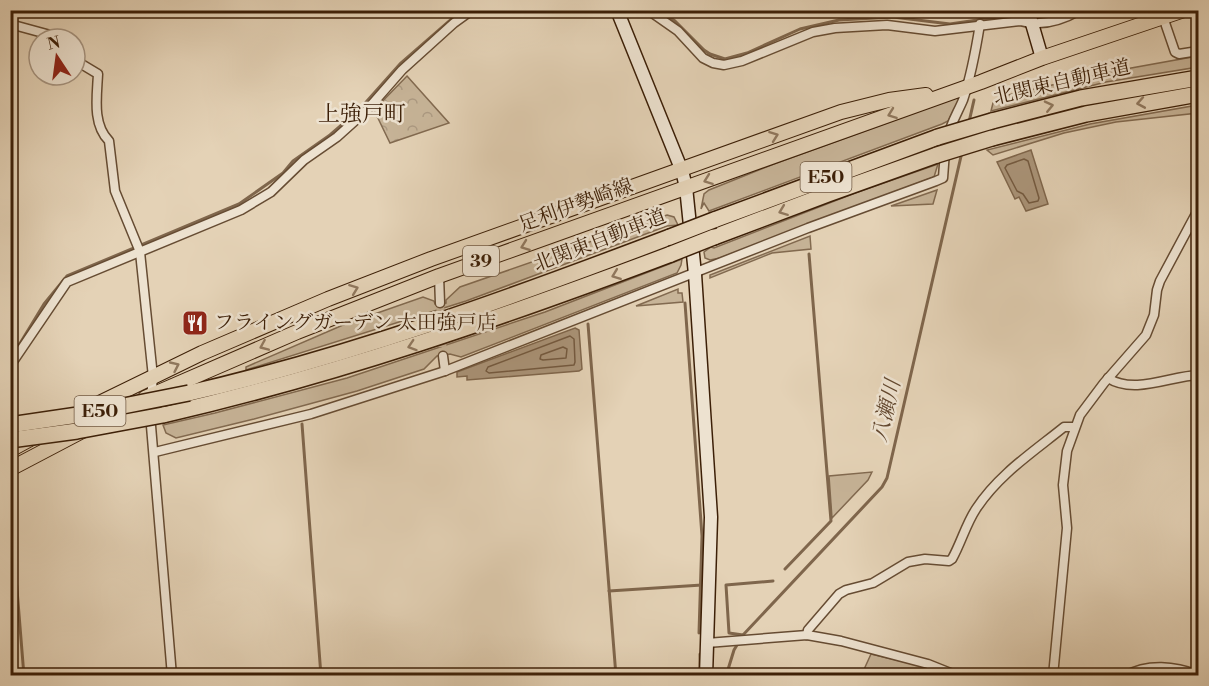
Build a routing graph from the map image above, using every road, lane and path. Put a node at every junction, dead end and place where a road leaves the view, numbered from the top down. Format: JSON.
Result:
{"nodes":[{"id":1,"x":472,"y":10,"type":"edge"},
{"id":2,"x":617,"y":10,"type":"edge"},
{"id":3,"x":648,"y":10,"type":"edge"},
{"id":4,"x":1028,"y":10,"type":"edge"},
{"id":5,"x":1080,"y":10,"type":"edge"},
{"id":6,"x":1184,"y":10,"type":"edge"},
{"id":7,"x":1163,"y":17,"type":"junction"},
{"id":8,"x":10,"y":24,"type":"edge"},
{"id":9,"x":980,"y":24,"type":"junction"},
{"id":10,"x":1032,"y":25,"type":"junction"},
{"id":11,"x":27,"y":29,"type":"edge"},
{"id":12,"x":1198,"y":51,"type":"edge"},
{"id":13,"x":1042,"y":58,"type":"junction"},
{"id":14,"x":87,"y":68,"type":"edge"},
{"id":15,"x":1198,"y":78,"type":"edge"},
{"id":16,"x":966,"y":87,"type":"junction"},
{"id":17,"x":1198,"y":94,"type":"edge"},
{"id":18,"x":682,"y":171,"type":"junction"},
{"id":19,"x":686,"y":187,"type":"junction"},
{"id":20,"x":1198,"y":210,"type":"edge"},
{"id":21,"x":140,"y":252,"type":"junction"},
{"id":22,"x":694,"y":274,"type":"junction"},
{"id":23,"x":439,"y":276,"type":"junction"},
{"id":24,"x":440,"y":303,"type":"tunnel mouth"},
{"id":25,"x":443,"y":356,"type":"tunnel mouth"},
{"id":26,"x":10,"y":366,"type":"edge"},
{"id":27,"x":445,"y":371,"type":"junction"},
{"id":28,"x":1198,"y":375,"type":"edge"},
{"id":29,"x":153,"y":377,"type":"junction"},
{"id":30,"x":1108,"y":378,"type":"junction"},
{"id":31,"x":151,"y":395,"type":"junction"},
{"id":32,"x":10,"y":425,"type":"edge"},
{"id":33,"x":1074,"y":427,"type":"junction"},
{"id":34,"x":10,"y":440,"type":"edge"},
{"id":35,"x":10,"y":450,"type":"edge"},
{"id":36,"x":155,"y":452,"type":"junction"},
{"id":37,"x":10,"y":469,"type":"edge"},
{"id":38,"x":807,"y":635,"type":"junction"},
{"id":39,"x":707,"y":643,"type":"junction"},
{"id":40,"x":172,"y":675,"type":"edge"},
{"id":41,"x":706,"y":675,"type":"edge"},
{"id":42,"x":958,"y":675,"type":"edge"},
{"id":43,"x":1053,"y":675,"type":"edge"},
{"id":44,"x":1125,"y":675,"type":"edge"},
{"id":45,"x":1198,"y":675,"type":"edge"}],
"edges":[{"from":1,"to":21,"type":"street"},
{"from":2,"to":18,"type":"street"},
{"from":3,"to":9,"type":"street"},
{"from":4,"to":10,"type":"street"},
{"from":5,"to":10,"type":"street"},
{"from":6,"to":7,"type":"main road","name":"足利伊勢崎線","number":"39"},
{"from":7,"to":12,"type":"street"},
{"from":7,"to":13,"type":"main road","name":"足利伊勢崎線","number":"39"},
{"from":8,"to":11,"type":"street"},
{"from":9,"to":10,"type":"street"},
{"from":9,"to":16,"type":"street"},
{"from":10,"to":13,"type":"street"},
{"from":13,"to":16,"type":"main road","name":"足利伊勢崎線","number":"39"},
{"from":14,"to":21,"type":"street"},
{"from":32,"to":15,"type":"highway","name":"北関東自動車道","number":"E50","one_way":true,"bridge":true},
{"from":18,"to":16,"type":"main road","name":"足利伊勢崎線","number":"39","one_way":true},
{"from":16,"to":19,"type":"main road","name":"足利伊勢崎線","number":"39","one_way":true},
{"from":16,"to":22,"type":"street"},
{"from":17,"to":34,"type":"highway","name":"北関東自動車道","number":"E50","one_way":true,"bridge":true},
{"from":18,"to":19,"type":"street"},
{"from":29,"to":18,"type":"main road","name":"足利伊勢崎線","number":"39","one_way":true},
{"from":19,"to":22,"type":"street"},
{"from":19,"to":23,"type":"main road","name":"足利伊勢崎線","number":"39","one_way":true},
{"from":20,"to":30,"type":"street"},
{"from":21,"to":26,"type":"street"},
{"from":21,"to":29,"type":"street"},
{"from":22,"to":27,"type":"street"},
{"from":22,"to":39,"type":"street"},
{"from":23,"to":24,"type":"street"},
{"from":23,"to":31,"type":"main road","name":"足利伊勢崎線","number":"39","one_way":true},
{"from":25,"to":27,"type":"street"},
{"from":27,"to":36,"type":"street"},
{"from":28,"to":30,"type":"street"},
{"from":29,"to":31,"type":"street"},
{"from":29,"to":35,"type":"main road","name":"足利伊勢崎線","number":"39"},
{"from":30,"to":33,"type":"street"},
{"from":31,"to":36,"type":"street"},
{"from":31,"to":37,"type":"main road","name":"足利伊勢崎線","number":"39"},
{"from":33,"to":38,"type":"street"},
{"from":33,"to":43,"type":"street"},
{"from":36,"to":40,"type":"street"},
{"from":38,"to":39,"type":"street"},
{"from":38,"to":42,"type":"street"},
{"from":39,"to":41,"type":"street"},
{"from":44,"to":45,"type":"street"}]}
